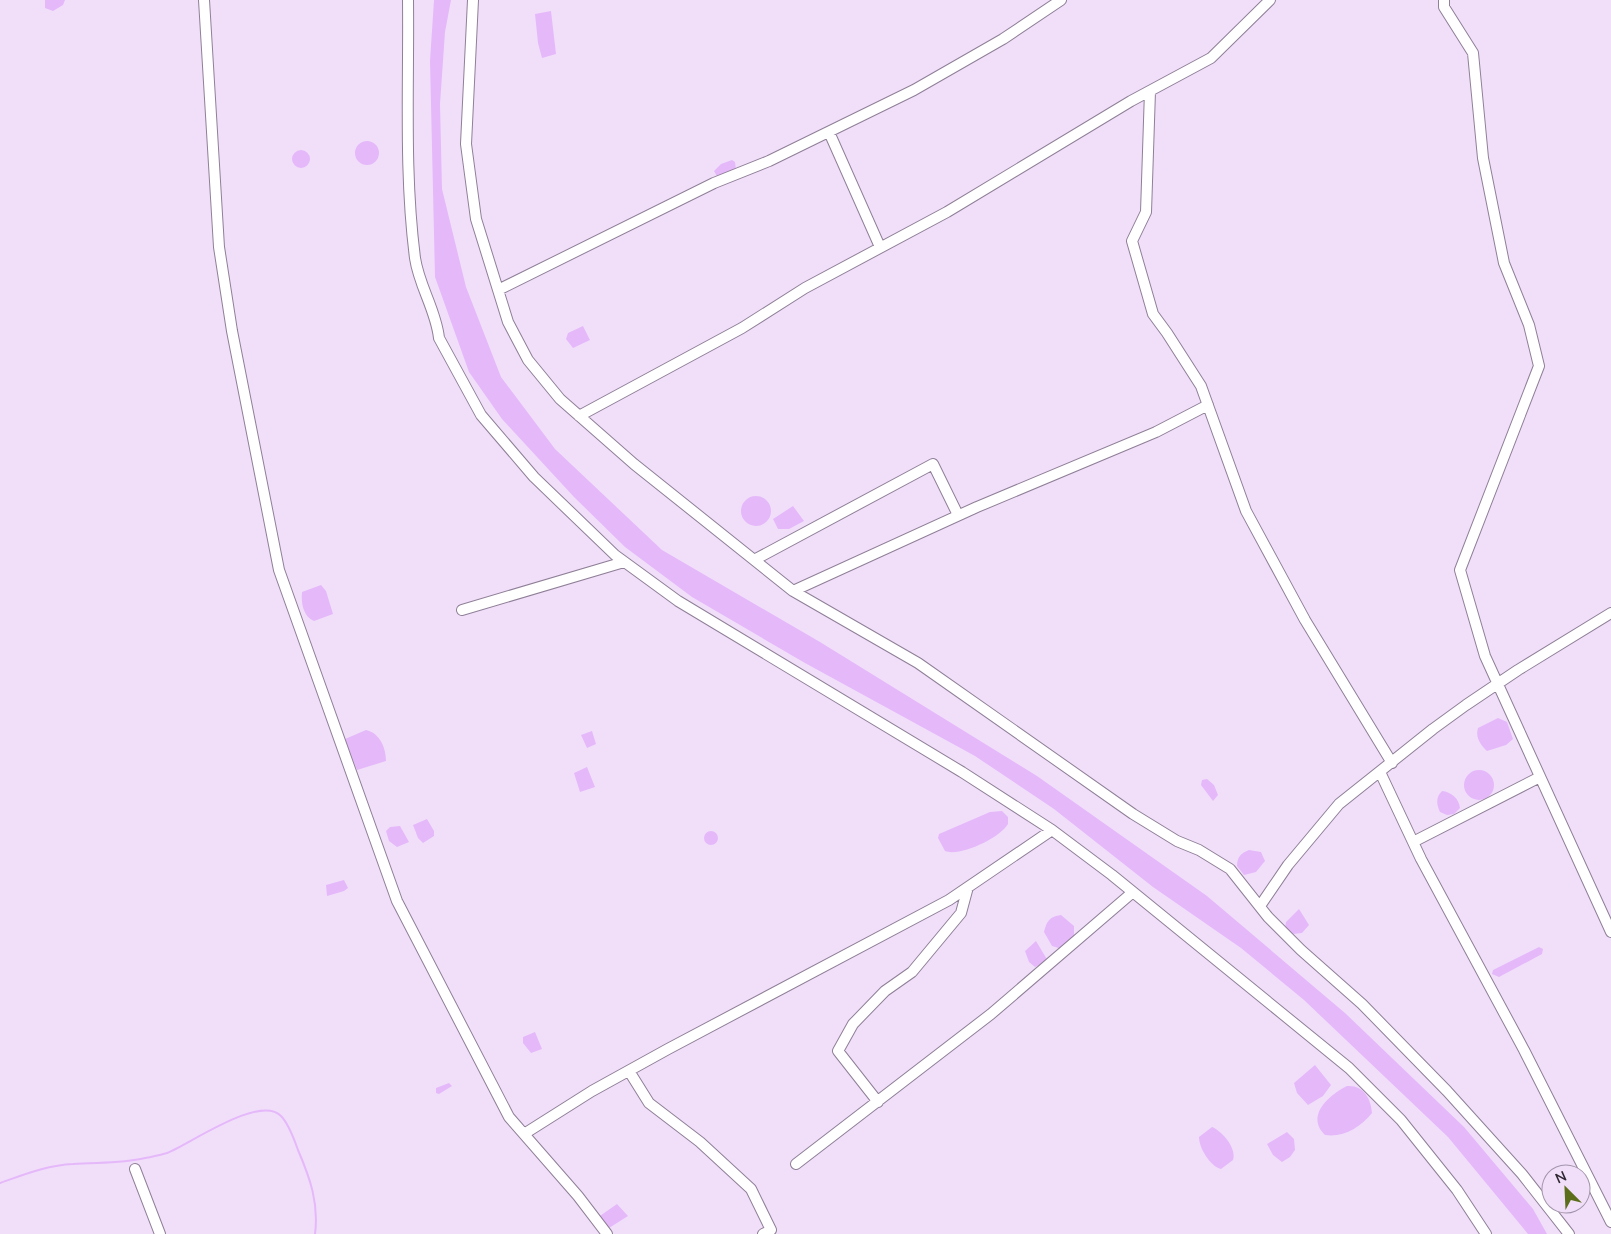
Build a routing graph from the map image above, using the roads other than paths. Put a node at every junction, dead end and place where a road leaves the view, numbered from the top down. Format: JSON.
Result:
{"nodes":[{"id":1,"x":204,"y":0,"type":"edge"},
{"id":2,"x":408,"y":0,"type":"edge"},
{"id":3,"x":473,"y":0,"type":"edge"},
{"id":4,"x":1061,"y":0,"type":"edge"},
{"id":5,"x":1270,"y":0,"type":"edge"},
{"id":6,"x":1444,"y":0,"type":"edge"},
{"id":7,"x":1150,"y":91,"type":"junction"},
{"id":8,"x":829,"y":132,"type":"junction"},
{"id":9,"x":880,"y":247,"type":"junction"},
{"id":10,"x":498,"y":290,"type":"junction"},
{"id":11,"x":1208,"y":405,"type":"junction"},
{"id":12,"x":579,"y":416,"type":"junction"},
{"id":13,"x":958,"y":515,"type":"junction"},
{"id":14,"x":754,"y":560,"type":"junction"},
{"id":15,"x":624,"y":562,"type":"junction"},
{"id":16,"x":794,"y":591,"type":"junction"},
{"id":17,"x":462,"y":610,"type":"dead end"},
{"id":18,"x":1611,"y":613,"type":"edge"},
{"id":19,"x":1498,"y":683,"type":"junction"},
{"id":20,"x":1392,"y":763,"type":"junction"},
{"id":21,"x":1380,"y":772,"type":"junction"},
{"id":22,"x":1540,"y":777,"type":"junction"},
{"id":23,"x":1052,"y":830,"type":"junction"},
{"id":24,"x":1413,"y":842,"type":"junction"},
{"id":25,"x":968,"y":887,"type":"junction"},
{"id":26,"x":1133,"y":892,"type":"junction"},
{"id":27,"x":1260,"y":906,"type":"junction"},
{"id":28,"x":1611,"y":932,"type":"edge"},
{"id":29,"x":629,"y":1071,"type":"junction"},
{"id":30,"x":878,"y":1102,"type":"junction"},
{"id":31,"x":524,"y":1134,"type":"junction"},
{"id":32,"x":796,"y":1164,"type":"dead end"},
{"id":33,"x":135,"y":1169,"type":"dead end"},
{"id":34,"x":1611,"y":1222,"type":"edge"},
{"id":35,"x":769,"y":1233,"type":"edge"},
{"id":36,"x":160,"y":1234,"type":"edge"},
{"id":37,"x":607,"y":1234,"type":"edge"},
{"id":38,"x":1486,"y":1234,"type":"edge"},
{"id":39,"x":1569,"y":1234,"type":"edge"}],
"edges":[{"from":1,"to":31,"type":"street"},
{"from":2,"to":15,"type":"street"},
{"from":3,"to":10,"type":"street"},
{"from":4,"to":8,"type":"street"},
{"from":5,"to":7,"type":"street"},
{"from":6,"to":19,"type":"street"},
{"from":7,"to":9,"type":"street"},
{"from":7,"to":11,"type":"street"},
{"from":8,"to":9,"type":"street"},
{"from":8,"to":10,"type":"street"},
{"from":9,"to":12,"type":"street"},
{"from":10,"to":12,"type":"street"},
{"from":11,"to":13,"type":"street"},
{"from":11,"to":20,"type":"street"},
{"from":12,"to":14,"type":"street"},
{"from":13,"to":14,"type":"street"},
{"from":13,"to":16,"type":"street"},
{"from":14,"to":16,"type":"street"},
{"from":15,"to":17,"type":"street"},
{"from":15,"to":23,"type":"street"},
{"from":16,"to":27,"type":"street"},
{"from":18,"to":19,"type":"street"},
{"from":19,"to":20,"type":"street"},
{"from":19,"to":22,"type":"street"},
{"from":20,"to":21,"type":"street"},
{"from":21,"to":24,"type":"street"},
{"from":21,"to":27,"type":"street"},
{"from":22,"to":24,"type":"street"},
{"from":22,"to":28,"type":"street"},
{"from":23,"to":25,"type":"street"},
{"from":23,"to":26,"type":"street"},
{"from":24,"to":34,"type":"street"},
{"from":25,"to":29,"type":"street"},
{"from":25,"to":30,"type":"street"},
{"from":26,"to":30,"type":"street"},
{"from":26,"to":38,"type":"street"},
{"from":27,"to":39,"type":"street"},
{"from":29,"to":31,"type":"street"},
{"from":29,"to":35,"type":"street"},
{"from":30,"to":32,"type":"street"},
{"from":31,"to":37,"type":"street"},
{"from":33,"to":36,"type":"street"}]}
